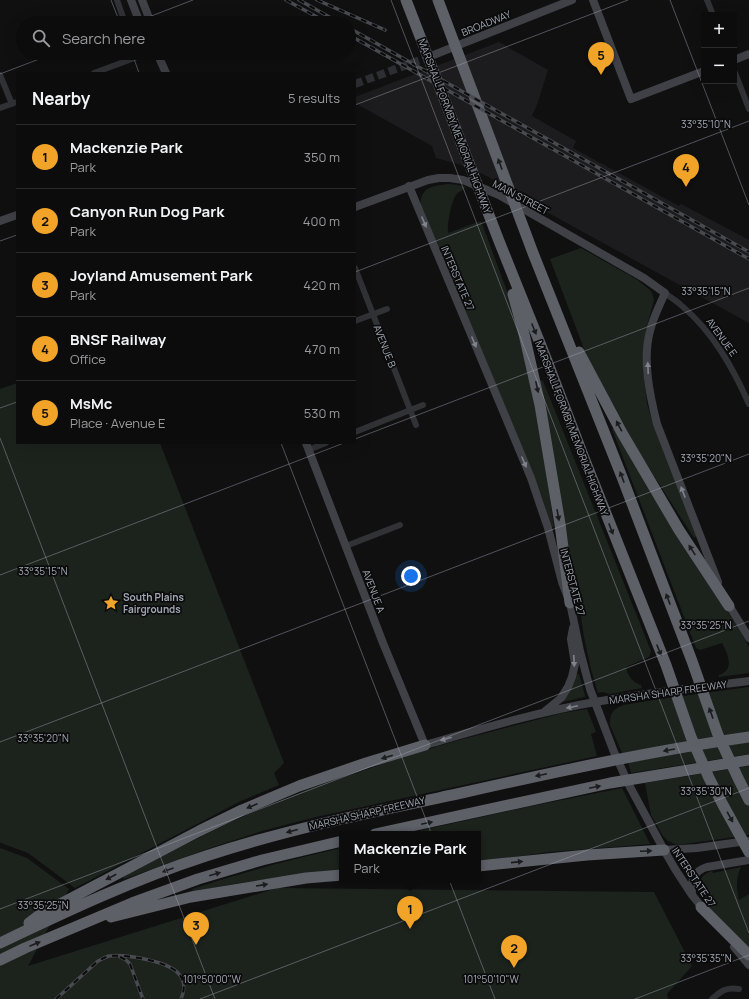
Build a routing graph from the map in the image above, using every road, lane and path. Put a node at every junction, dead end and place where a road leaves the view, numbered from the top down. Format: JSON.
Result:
{"nodes":[{"id":1,"x":117,"y":0,"type":"edge"},
{"id":2,"x":131,"y":0,"type":"edge"},
{"id":3,"x":142,"y":0,"type":"edge"},
{"id":4,"x":406,"y":0,"type":"edge"},
{"id":5,"x":438,"y":0,"type":"edge"},
{"id":6,"x":446,"y":0,"type":"edge"},
{"id":7,"x":572,"y":0,"type":"edge"},
{"id":8,"x":593,"y":0,"type":"edge"},
{"id":9,"x":707,"y":0,"type":"edge"},
{"id":10,"x":712,"y":12,"type":"edge"},
{"id":11,"x":123,"y":16,"type":"edge"},
{"id":12,"x":137,"y":16,"type":"edge"},
{"id":13,"x":148,"y":16,"type":"edge"},
{"id":14,"x":749,"y":54,"type":"edge"},
{"id":15,"x":431,"y":56,"type":"tunnel mouth"},
{"id":16,"x":737,"y":59,"type":"edge"},
{"id":17,"x":125,"y":60,"type":"edge"},
{"id":18,"x":160,"y":60,"type":"edge"},
{"id":19,"x":96,"y":72,"type":"edge"},
{"id":20,"x":166,"y":72,"type":"edge"},
{"id":21,"x":701,"y":72,"type":"edge"},
{"id":22,"x":0,"y":75,"type":"edge"},
{"id":23,"x":467,"y":76,"type":"junction"},
{"id":24,"x":737,"y":78,"type":"edge"},
{"id":25,"x":14,"y":103,"type":"edge"},
{"id":26,"x":0,"y":108,"type":"edge"},
{"id":27,"x":749,"y":109,"type":"edge"},
{"id":28,"x":409,"y":186,"type":"junction"},
{"id":29,"x":356,"y":206,"type":"edge"},
{"id":30,"x":16,"y":215,"type":"edge"},
{"id":31,"x":0,"y":221,"type":"edge"},
{"id":32,"x":499,"y":241,"type":"junction"},
{"id":33,"x":356,"y":271,"type":"edge"},
{"id":34,"x":665,"y":293,"type":"junction"},
{"id":35,"x":553,"y":305,"type":"junction"},
{"id":36,"x":387,"y":308,"type":"dead end"},
{"id":37,"x":373,"y":314,"type":"junction"},
{"id":38,"x":356,"y":321,"type":"edge"},
{"id":39,"x":749,"y":404,"type":"edge"},
{"id":40,"x":423,"y":405,"type":"dead end"},
{"id":41,"x":410,"y":410,"type":"junction"},
{"id":42,"x":416,"y":425,"type":"dead end"},
{"id":43,"x":356,"y":432,"type":"edge"},
{"id":44,"x":320,"y":444,"type":"edge"},
{"id":45,"x":307,"y":446,"type":"edge"},
{"id":46,"x":400,"y":525,"type":"dead end"},
{"id":47,"x":346,"y":546,"type":"junction"},
{"id":48,"x":570,"y":603,"type":"junction"},
{"id":49,"x":729,"y":606,"type":"junction"},
{"id":50,"x":573,"y":623,"type":"junction"},
{"id":51,"x":748,"y":637,"type":"edge"},
{"id":52,"x":749,"y":681,"type":"edge"},
{"id":53,"x":595,"y":702,"type":"junction"},
{"id":54,"x":543,"y":713,"type":"junction"},
{"id":55,"x":749,"y":737,"type":"edge"},
{"id":56,"x":425,"y":745,"type":"junction"},
{"id":57,"x":749,"y":760,"type":"edge"},
{"id":58,"x":749,"y":800,"type":"edge"},
{"id":59,"x":389,"y":831,"type":"edge"},
{"id":60,"x":749,"y":841,"type":"edge"},
{"id":61,"x":339,"y":842,"type":"edge"},
{"id":62,"x":664,"y":850,"type":"junction"},
{"id":63,"x":749,"y":852,"type":"edge"},
{"id":64,"x":749,"y":860,"type":"edge"},
{"id":65,"x":481,"y":866,"type":"edge"},
{"id":66,"x":339,"y":875,"type":"edge"},
{"id":67,"x":692,"y":895,"type":"junction"},
{"id":68,"x":701,"y":906,"type":"junction"},
{"id":69,"x":74,"y":927,"type":"junction"},
{"id":70,"x":0,"y":942,"type":"edge"},
{"id":71,"x":749,"y":955,"type":"edge"},
{"id":72,"x":0,"y":960,"type":"edge"},
{"id":73,"x":749,"y":965,"type":"edge"},
{"id":74,"x":739,"y":989,"type":"dead end"},
{"id":75,"x":712,"y":999,"type":"edge"}],
"edges":[{"from":1,"to":11,"type":"street"},
{"from":2,"to":12,"type":"main road"},
{"from":3,"to":13,"type":"main road"},
{"from":4,"to":32,"type":"highway","name":"MARSHALL FORMBY MEMORIAL HIGHWAY"},
{"from":5,"to":23,"type":"highway"},
{"from":6,"to":23,"type":"highway"},
{"from":7,"to":15,"type":"main road","name":"BROADWAY"},
{"from":8,"to":21,"type":"main road"},
{"from":9,"to":10,"type":"street"},
{"from":14,"to":16,"type":"main road"},
{"from":17,"to":19,"type":"street"},
{"from":18,"to":20,"type":"main road"},
{"from":22,"to":25,"type":"street"},
{"from":35,"to":23,"type":"highway","one_way":true},
{"from":24,"to":27,"type":"street"},
{"from":25,"to":26,"type":"street"},
{"from":28,"to":29,"type":"main road","name":"MAIN STREET"},
{"from":28,"to":34,"type":"main road","name":"MAIN STREET"},
{"from":28,"to":48,"type":"main road","name":"INTERSTATE 27","one_way":true},
{"from":30,"to":31,"type":"main road"},
{"from":32,"to":48,"type":"highway","one_way":true},
{"from":32,"to":63,"type":"highway","name":"MARSHALL FORMBY MEMORIAL HIGHWAY","one_way":true},
{"from":33,"to":37,"type":"street","name":"AVENUE B"},
{"from":34,"to":39,"type":"street","name":"AVENUE E"},
{"from":49,"to":34,"type":"main road","one_way":true},
{"from":49,"to":35,"type":"highway","one_way":true},
{"from":58,"to":35,"type":"highway","one_way":true},
{"from":36,"to":37,"type":"street"},
{"from":37,"to":38,"type":"street"},
{"from":37,"to":41,"type":"street","name":"AVENUE B"},
{"from":40,"to":41,"type":"street"},
{"from":41,"to":42,"type":"street","name":"AVENUE B"},
{"from":41,"to":43,"type":"street"},
{"from":44,"to":45,"type":"street"},
{"from":45,"to":47,"type":"main road","name":"AVENUE A"},
{"from":46,"to":47,"type":"street"},
{"from":47,"to":56,"type":"main road","name":"AVENUE A"},
{"from":48,"to":50,"type":"main road","name":"INTERSTATE 27"},
{"from":49,"to":51,"type":"main road"},
{"from":50,"to":53,"type":"main road","name":"INTERSTATE 27"},
{"from":50,"to":54,"type":"main road","one_way":true},
{"from":52,"to":53,"type":"main road","name":"MARSHA SHARP FREEWAY"},
{"from":53,"to":54,"type":"main road","name":"MARSHA SHARP FREEWAY","one_way":true},
{"from":53,"to":62,"type":"main road","name":"INTERSTATE 27"},
{"from":54,"to":56,"type":"main road","name":"MARSHA SHARP FREEWAY","one_way":true},
{"from":55,"to":70,"type":"highway","name":"MARSHA SHARP FREEWAY","one_way":true},
{"from":56,"to":70,"type":"highway","one_way":true},
{"from":59,"to":57,"type":"highway","one_way":true},
{"from":60,"to":62,"type":"main road"},
{"from":69,"to":61,"type":"highway","one_way":true},
{"from":65,"to":62,"type":"highway","one_way":true},
{"from":62,"to":67,"type":"main road","name":"INTERSTATE 27"},
{"from":64,"to":67,"type":"main road"},
{"from":69,"to":66,"type":"highway","one_way":true},
{"from":67,"to":68,"type":"main road","name":"INTERSTATE 27"},
{"from":68,"to":71,"type":"highway"},
{"from":68,"to":73,"type":"main road","name":"INTERSTATE 27"},
{"from":72,"to":69,"type":"highway","one_way":true},
{"from":74,"to":75,"type":"street"}]}
